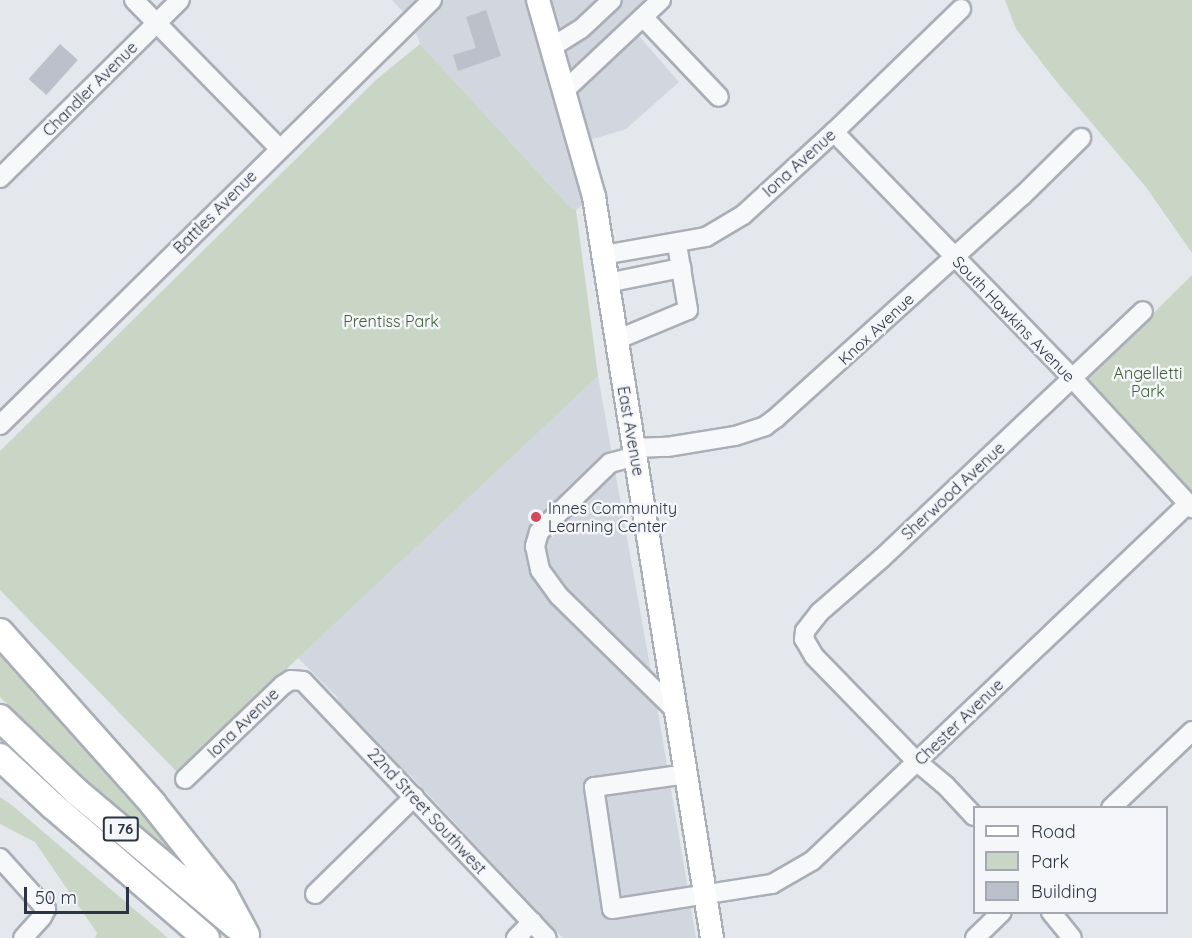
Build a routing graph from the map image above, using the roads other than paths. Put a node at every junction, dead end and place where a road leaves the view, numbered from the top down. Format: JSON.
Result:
{"nodes":[{"id":1,"x":134,"y":0,"type":"edge"},
{"id":2,"x":180,"y":0,"type":"edge"},
{"id":3,"x":431,"y":0,"type":"edge"},
{"id":4,"x":538,"y":0,"type":"edge"},
{"id":5,"x":612,"y":0,"type":"edge"},
{"id":6,"x":661,"y":0,"type":"edge"},
{"id":7,"x":961,"y":9,"type":"dead end"},
{"id":8,"x":643,"y":17,"type":"junction"},
{"id":9,"x":157,"y":24,"type":"junction"},
{"id":10,"x":552,"y":47,"type":"junction"},
{"id":11,"x":564,"y":91,"type":"junction"},
{"id":12,"x":719,"y":97,"type":"dead end"},
{"id":13,"x":834,"y":132,"type":"junction"},
{"id":14,"x":1081,"y":138,"type":"dead end"},
{"id":15,"x":279,"y":148,"type":"junction"},
{"id":16,"x":0,"y":178,"type":"edge"},
{"id":17,"x":677,"y":244,"type":"junction"},
{"id":18,"x":603,"y":255,"type":"junction"},
{"id":19,"x":953,"y":256,"type":"junction"},
{"id":20,"x":681,"y":268,"type":"junction"},
{"id":21,"x":608,"y":283,"type":"junction"},
{"id":22,"x":1143,"y":311,"type":"dead end"},
{"id":23,"x":616,"y":340,"type":"junction"},
{"id":24,"x":1073,"y":379,"type":"junction"},
{"id":25,"x":0,"y":425,"type":"edge"},
{"id":26,"x":635,"y":452,"type":"junction"},
{"id":27,"x":1190,"y":506,"type":"edge"},
{"id":28,"x":0,"y":632,"type":"edge"},
{"id":29,"x":307,"y":685,"type":"joint"},
{"id":30,"x":677,"y":712,"type":"junction"},
{"id":31,"x":0,"y":718,"type":"edge"},
{"id":32,"x":1192,"y":731,"type":"edge"},
{"id":33,"x":0,"y":757,"type":"edge"},
{"id":34,"x":917,"y":762,"type":"junction"},
{"id":35,"x":687,"y":774,"type":"junction"},
{"id":36,"x":185,"y":779,"type":"dead end"},
{"id":37,"x":414,"y":798,"type":"junction"},
{"id":38,"x":1113,"y":806,"type":"edge"},
{"id":39,"x":973,"y":814,"type":"edge"},
{"id":40,"x":0,"y":858,"type":"edge"},
{"id":41,"x":706,"y":893,"type":"junction"},
{"id":42,"x":315,"y":894,"type":"dead end"},
{"id":43,"x":1000,"y":914,"type":"edge"},
{"id":44,"x":1053,"y":914,"type":"edge"},
{"id":45,"x":532,"y":922,"type":"junction"},
{"id":46,"x":248,"y":936,"type":"edge"},
{"id":47,"x":23,"y":938,"type":"edge"},
{"id":48,"x":206,"y":938,"type":"edge"},
{"id":49,"x":516,"y":938,"type":"edge"},
{"id":50,"x":547,"y":938,"type":"edge"},
{"id":51,"x":712,"y":938,"type":"edge"},
{"id":52,"x":975,"y":938,"type":"edge"},
{"id":53,"x":1072,"y":938,"type":"edge"}],
"edges":[{"from":1,"to":9,"type":"street"},
{"from":2,"to":9,"type":"street","name":"Chandler Avenue"},
{"from":3,"to":15,"type":"street","name":"Battles Avenue"},
{"from":4,"to":10,"type":"main road","name":"East Avenue"},
{"from":5,"to":10,"type":"street"},
{"from":6,"to":8,"type":"street"},
{"from":7,"to":13,"type":"street","name":"Iona Avenue"},
{"from":8,"to":11,"type":"street"},
{"from":8,"to":12,"type":"street"},
{"from":9,"to":15,"type":"street"},
{"from":9,"to":16,"type":"street","name":"Chandler Avenue"},
{"from":10,"to":11,"type":"main road","name":"East Avenue"},
{"from":11,"to":18,"type":"main road","name":"East Avenue"},
{"from":13,"to":17,"type":"street","name":"Iona Avenue"},
{"from":13,"to":19,"type":"street","name":"South Hawkins Avenue"},
{"from":14,"to":19,"type":"street","name":"Knox Avenue"},
{"from":15,"to":25,"type":"street","name":"Battles Avenue"},
{"from":17,"to":18,"type":"street","name":"Iona Avenue"},
{"from":17,"to":20,"type":"street"},
{"from":18,"to":21,"type":"main road","name":"East Avenue"},
{"from":19,"to":24,"type":"street","name":"South Hawkins Avenue"},
{"from":19,"to":26,"type":"street","name":"Knox Avenue"},
{"from":20,"to":21,"type":"street"},
{"from":20,"to":23,"type":"street"},
{"from":21,"to":23,"type":"main road","name":"East Avenue"},
{"from":22,"to":24,"type":"street","name":"Sherwood Avenue"},
{"from":23,"to":26,"type":"main road","name":"East Avenue"},
{"from":24,"to":27,"type":"street","name":"South Hawkins Avenue"},
{"from":24,"to":34,"type":"street","name":"Sherwood Avenue"},
{"from":26,"to":30,"type":"main road","name":"East Avenue"},
{"from":26,"to":30,"type":"street","name":"Knox Avenue"},
{"from":27,"to":34,"type":"street","name":"Chester Avenue"},
{"from":28,"to":46,"type":"highway"},
{"from":29,"to":36,"type":"street","name":"Iona Avenue"},
{"from":29,"to":37,"type":"street","name":"22nd Street Southwest"},
{"from":30,"to":35,"type":"main road","name":"East Avenue"},
{"from":31,"to":46,"type":"highway","number":"I 76"},
{"from":32,"to":38,"type":"street"},
{"from":33,"to":48,"type":"highway","number":"I 76"},
{"from":34,"to":39,"type":"street","name":"Sherwood Avenue"},
{"from":34,"to":41,"type":"street","name":"Chester Avenue"},
{"from":35,"to":41,"type":"main road","name":"East Avenue"},
{"from":35,"to":41,"type":"street","name":"Chester Avenue"},
{"from":37,"to":42,"type":"street"},
{"from":37,"to":45,"type":"street","name":"22nd Street Southwest"},
{"from":40,"to":47,"type":"street"},
{"from":41,"to":51,"type":"main road","name":"East Avenue"},
{"from":43,"to":52,"type":"street"},
{"from":44,"to":53,"type":"street"},
{"from":45,"to":49,"type":"street"},
{"from":45,"to":50,"type":"street","name":"22nd Street Southwest"}]}
